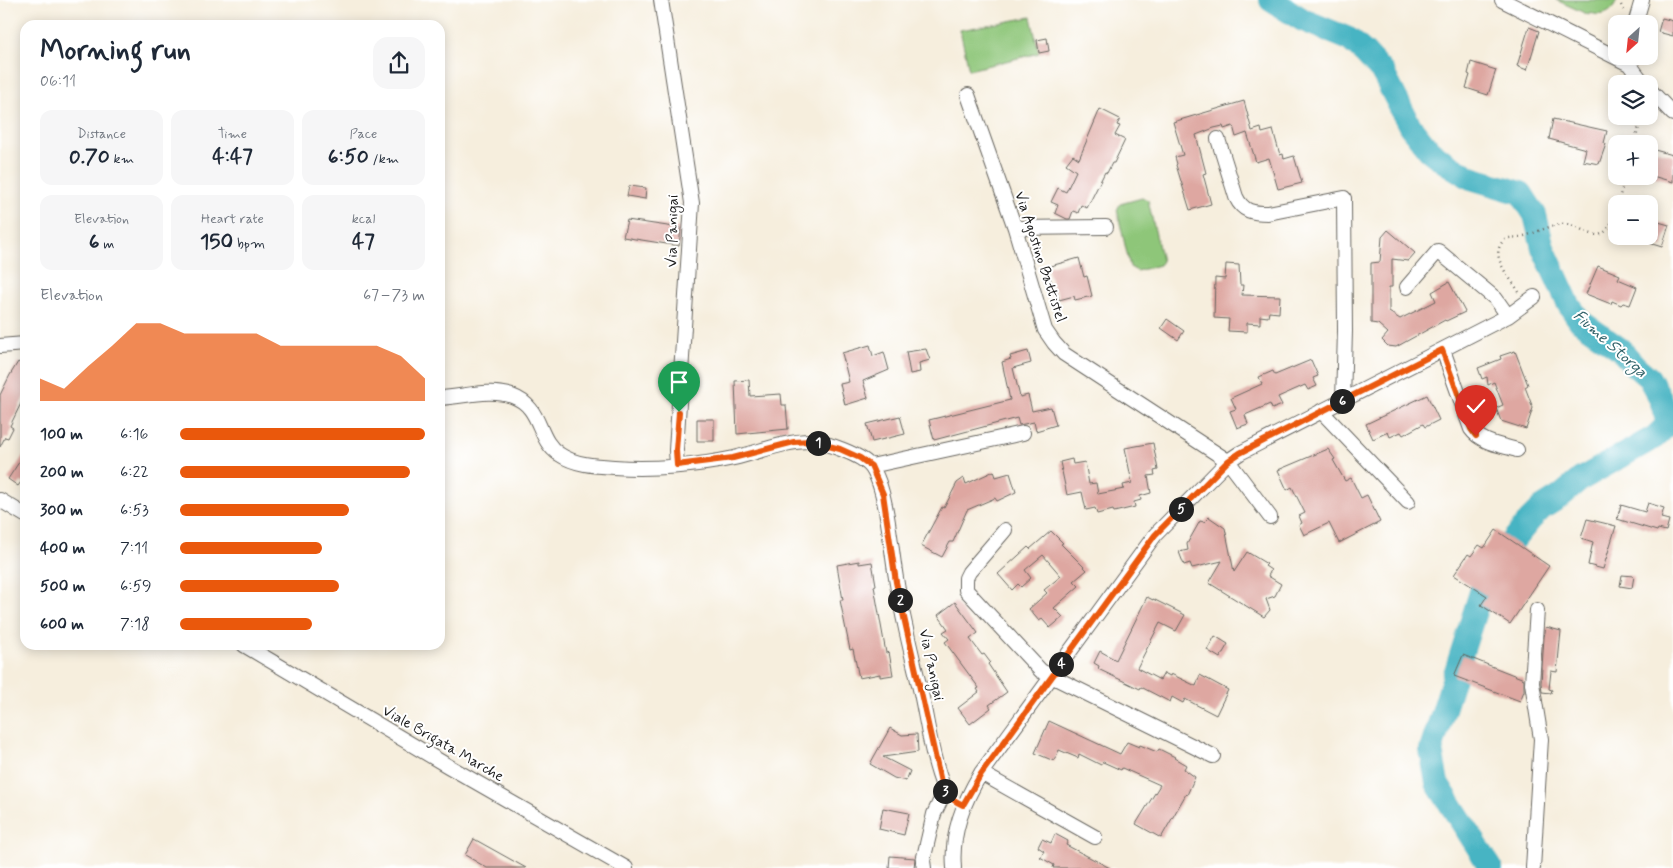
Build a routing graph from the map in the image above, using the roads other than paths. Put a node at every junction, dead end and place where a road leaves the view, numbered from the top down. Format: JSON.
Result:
{"nodes":[{"id":1,"x":661,"y":0,"type":"edge"},
{"id":2,"x":1502,"y":0,"type":"edge"},
{"id":3,"x":1642,"y":0,"type":"edge"},
{"id":4,"x":1638,"y":15,"type":"edge"},
{"id":5,"x":1608,"y":50,"type":"edge"},
{"id":6,"x":968,"y":95,"type":"dead end"},
{"id":7,"x":1658,"y":98,"type":"edge"},
{"id":8,"x":1673,"y":114,"type":"edge"},
{"id":9,"x":1218,"y":139,"type":"dead end"},
{"id":10,"x":1106,"y":227,"type":"dead end"},
{"id":11,"x":1015,"y":228,"type":"junction"},
{"id":12,"x":1407,"y":287,"type":"dead end"},
{"id":13,"x":1531,"y":300,"type":"road end"},
{"id":14,"x":1508,"y":316,"type":"junction"},
{"id":15,"x":20,"y":344,"type":"edge"},
{"id":16,"x":0,"y":346,"type":"edge"},
{"id":17,"x":1442,"y":350,"type":"junction"},
{"id":18,"x":445,"y":398,"type":"edge"},
{"id":19,"x":1343,"y":400,"type":"junction"},
{"id":20,"x":1321,"y":411,"type":"junction"},
{"id":21,"x":1024,"y":434,"type":"dead end"},
{"id":22,"x":1516,"y":450,"type":"dead end"},
{"id":23,"x":1228,"y":461,"type":"junction"},
{"id":24,"x":677,"y":465,"type":"junction"},
{"id":25,"x":871,"y":466,"type":"junction"},
{"id":26,"x":0,"y":500,"type":"edge"},
{"id":27,"x":1408,"y":502,"type":"dead end"},
{"id":28,"x":20,"y":512,"type":"edge"},
{"id":29,"x":1270,"y":517,"type":"dead end"},
{"id":30,"x":1005,"y":530,"type":"dead end"},
{"id":31,"x":1537,"y":610,"type":"dead end"},
{"id":32,"x":252,"y":650,"type":"edge"},
{"id":33,"x":1053,"y":675,"type":"junction"},
{"id":34,"x":1213,"y":756,"type":"dead end"},
{"id":35,"x":981,"y":774,"type":"junction"},
{"id":36,"x":945,"y":791,"type":"junction"},
{"id":37,"x":963,"y":805,"type":"junction"},
{"id":38,"x":1095,"y":837,"type":"dead end"},
{"id":39,"x":626,"y":868,"type":"edge"},
{"id":40,"x":924,"y":868,"type":"edge"},
{"id":41,"x":954,"y":868,"type":"edge"},
{"id":42,"x":1533,"y":868,"type":"edge"}],
"edges":[{"from":1,"to":24,"type":"street","name":"Via Panigai"},
{"from":2,"to":5,"type":"street"},
{"from":3,"to":4,"type":"street"},
{"from":6,"to":11,"type":"street","name":"Via Agostino Battistel"},
{"from":7,"to":8,"type":"street"},
{"from":9,"to":19,"type":"street"},
{"from":10,"to":11,"type":"street"},
{"from":11,"to":23,"type":"street","name":"Via Agostino Battistel"},
{"from":12,"to":14,"type":"street"},
{"from":13,"to":14,"type":"street"},
{"from":14,"to":17,"type":"street"},
{"from":15,"to":16,"type":"street"},
{"from":17,"to":19,"type":"street"},
{"from":17,"to":22,"type":"street"},
{"from":18,"to":24,"type":"street"},
{"from":19,"to":20,"type":"street"},
{"from":20,"to":23,"type":"street"},
{"from":20,"to":27,"type":"street"},
{"from":21,"to":25,"type":"street"},
{"from":23,"to":29,"type":"street","name":"Via Agostino Battistel"},
{"from":23,"to":33,"type":"street"},
{"from":24,"to":25,"type":"street"},
{"from":25,"to":36,"type":"street","name":"Via Panigai"},
{"from":26,"to":28,"type":"street"},
{"from":30,"to":33,"type":"street"},
{"from":31,"to":42,"type":"street"},
{"from":32,"to":39,"type":"street","name":"Viale Brigata Marche"},
{"from":33,"to":34,"type":"street"},
{"from":33,"to":35,"type":"street"},
{"from":35,"to":37,"type":"street"},
{"from":35,"to":38,"type":"street"},
{"from":36,"to":37,"type":"street"},
{"from":36,"to":40,"type":"street"},
{"from":37,"to":41,"type":"street"}]}
